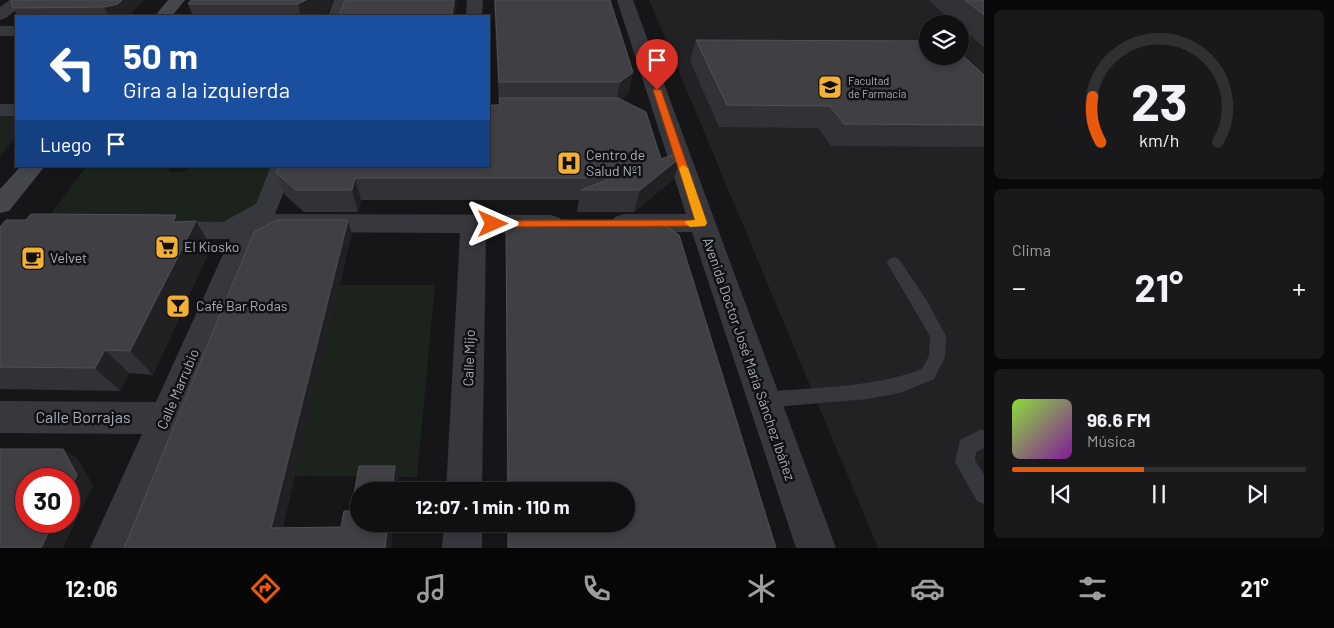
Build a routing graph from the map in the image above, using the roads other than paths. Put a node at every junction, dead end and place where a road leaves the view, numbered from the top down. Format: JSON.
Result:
{"nodes":[{"id":1,"x":20,"y":0,"type":"edge"},
{"id":2,"x":177,"y":0,"type":"edge"},
{"id":3,"x":342,"y":0,"type":"edge"},
{"id":4,"x":475,"y":0,"type":"edge"},
{"id":5,"x":625,"y":0,"type":"edge"},
{"id":6,"x":0,"y":15,"type":"edge"},
{"id":7,"x":164,"y":15,"type":"edge"},
{"id":8,"x":336,"y":15,"type":"edge"},
{"id":9,"x":474,"y":15,"type":"edge"},
{"id":10,"x":0,"y":31,"type":"edge"},
{"id":11,"x":15,"y":31,"type":"edge"},
{"id":12,"x":0,"y":110,"type":"edge"},
{"id":13,"x":15,"y":110,"type":"edge"},
{"id":14,"x":33,"y":167,"type":"edge"},
{"id":15,"x":283,"y":167,"type":"edge"},
{"id":16,"x":0,"y":205,"type":"edge"},
{"id":17,"x":701,"y":223,"type":"junction"},
{"id":18,"x":474,"y":224,"type":"junction"},
{"id":19,"x":572,"y":224,"type":"edge"},
{"id":20,"x":602,"y":224,"type":"edge"},
{"id":21,"x":245,"y":228,"type":"junction"},
{"id":22,"x":145,"y":230,"type":"edge"},
{"id":23,"x":894,"y":263,"type":"dead end"},
{"id":24,"x":763,"y":400,"type":"junction"},
{"id":25,"x":0,"y":417,"type":"edge"},
{"id":26,"x":165,"y":418,"type":"junction"},
{"id":27,"x":984,"y":439,"type":"edge"},
{"id":28,"x":464,"y":482,"type":"edge"},
{"id":29,"x":984,"y":494,"type":"edge"},
{"id":30,"x":463,"y":532,"type":"edge"},
{"id":31,"x":110,"y":548,"type":"edge"},
{"id":32,"x":462,"y":548,"type":"edge"},
{"id":33,"x":816,"y":548,"type":"edge"}],
"edges":[{"from":1,"to":6,"type":"street"},
{"from":2,"to":7,"type":"street"},
{"from":3,"to":8,"type":"street"},
{"from":4,"to":9,"type":"street"},
{"from":5,"to":17,"type":"street","name":"Avenida Doctor José María Sánchez Ibáñez"},
{"from":10,"to":11,"type":"street"},
{"from":12,"to":13,"type":"street"},
{"from":14,"to":16,"type":"street"},
{"from":15,"to":21,"type":"street","name":"Calle Marrubio"},
{"from":17,"to":20,"type":"street"},
{"from":17,"to":24,"type":"street","name":"Avenida Doctor José María Sánchez Ibáñez"},
{"from":18,"to":19,"type":"street"},
{"from":18,"to":21,"type":"street"},
{"from":18,"to":28,"type":"street","name":"Calle Mijo"},
{"from":21,"to":22,"type":"street"},
{"from":21,"to":26,"type":"street","name":"Calle Marrubio"},
{"from":23,"to":24,"type":"lane"},
{"from":24,"to":33,"type":"street","name":"Avenida Doctor José María Sánchez Ibáñez"},
{"from":25,"to":26,"type":"street","name":"Calle Borrajas"},
{"from":26,"to":31,"type":"street","name":"Calle Marrubio"},
{"from":27,"to":29,"type":"lane"},
{"from":30,"to":32,"type":"street"}]}
